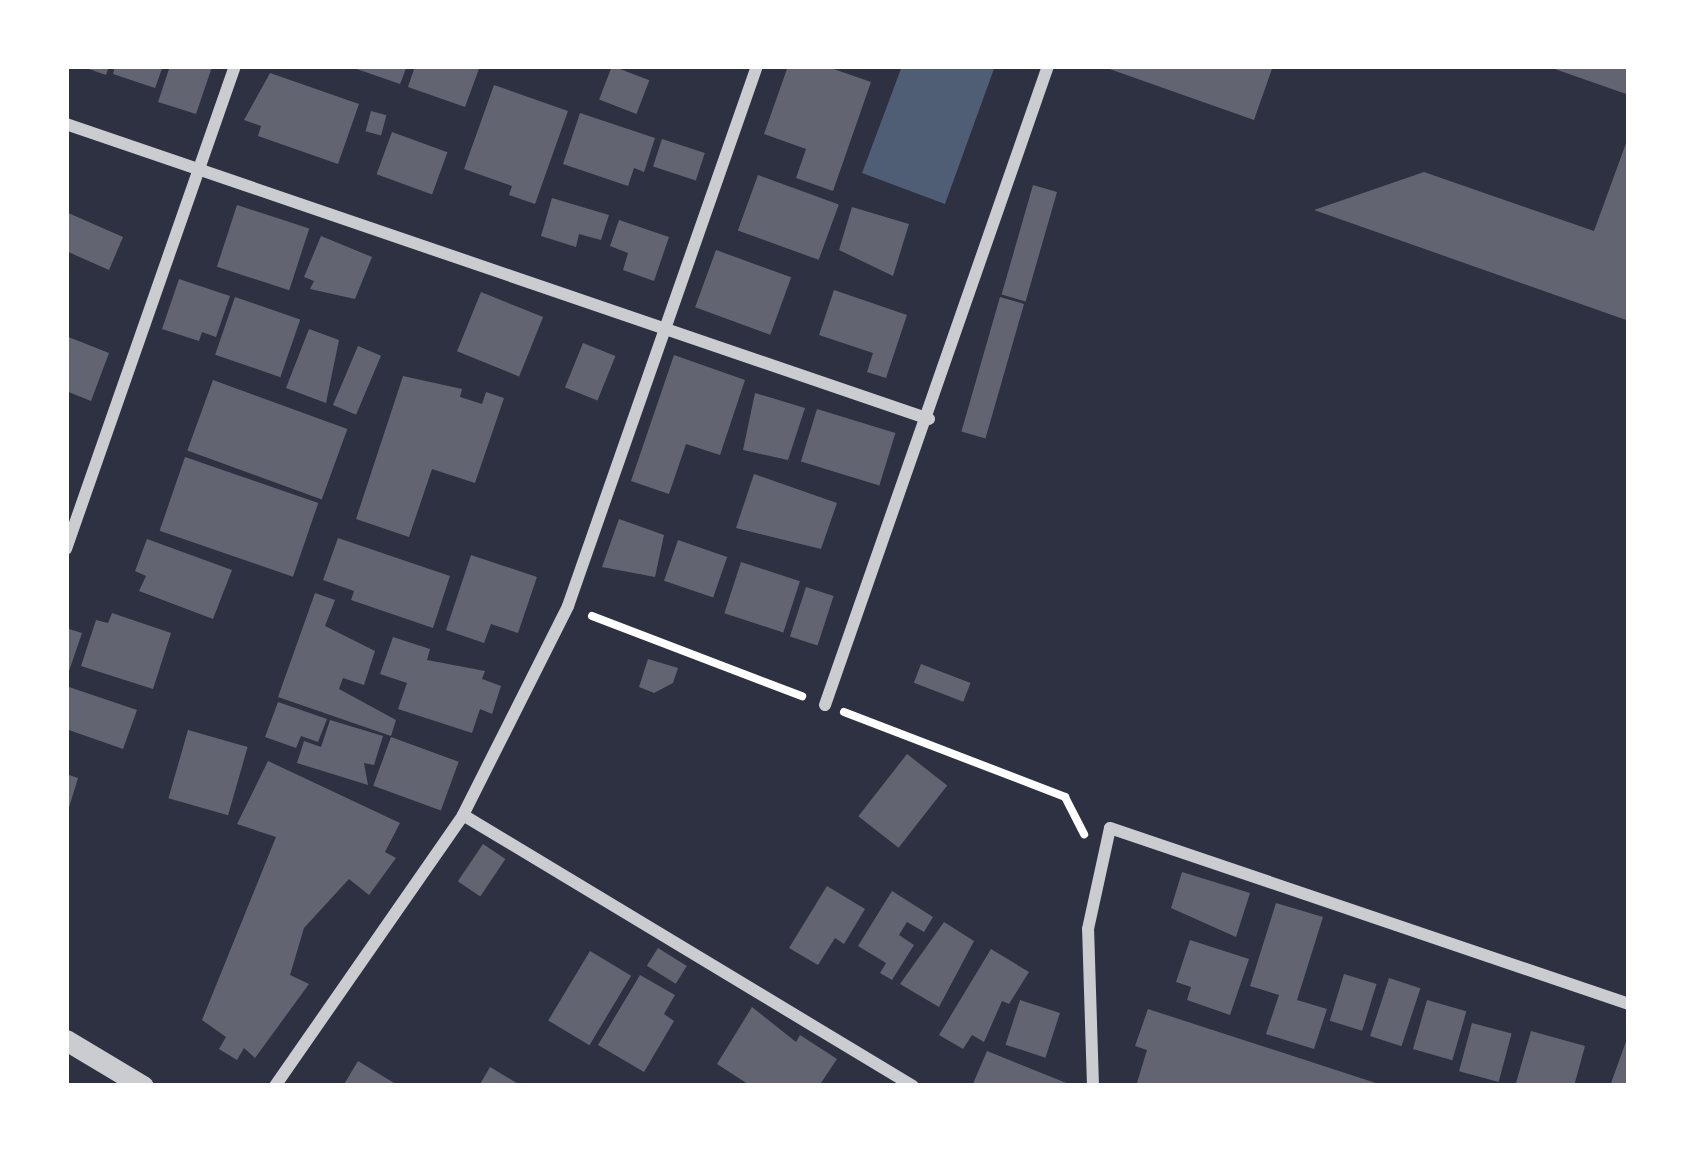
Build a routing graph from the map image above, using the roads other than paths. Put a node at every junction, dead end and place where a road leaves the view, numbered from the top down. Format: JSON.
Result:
{"nodes":[{"id":1,"x":235,"y":66,"type":"edge"},
{"id":2,"x":757,"y":66,"type":"edge"},
{"id":3,"x":1048,"y":66,"type":"edge"},
{"id":4,"x":66,"y":124,"type":"edge"},
{"id":5,"x":198,"y":170,"type":"junction"},
{"id":6,"x":665,"y":334,"type":"junction"},
{"id":7,"x":928,"y":419,"type":"junction"},
{"id":8,"x":66,"y":549,"type":"edge"},
{"id":9,"x":825,"y":705,"type":"dead end"},
{"id":10,"x":463,"y":815,"type":"junction"},
{"id":11,"x":1629,"y":1004,"type":"edge"},
{"id":12,"x":66,"y":1040,"type":"edge"},
{"id":13,"x":142,"y":1086,"type":"edge"},
{"id":14,"x":275,"y":1086,"type":"edge"},
{"id":15,"x":913,"y":1086,"type":"edge"},
{"id":16,"x":1093,"y":1086,"type":"edge"}],
"edges":[{"from":1,"to":5,"type":"street"},
{"from":2,"to":6,"type":"street"},
{"from":3,"to":7,"type":"street"},
{"from":4,"to":5,"type":"street"},
{"from":5,"to":6,"type":"street"},
{"from":5,"to":8,"type":"street"},
{"from":6,"to":7,"type":"street"},
{"from":6,"to":10,"type":"street"},
{"from":7,"to":9,"type":"street"},
{"from":10,"to":14,"type":"street"},
{"from":10,"to":15,"type":"street"},
{"from":11,"to":16,"type":"street"},
{"from":12,"to":13,"type":"street"}]}
